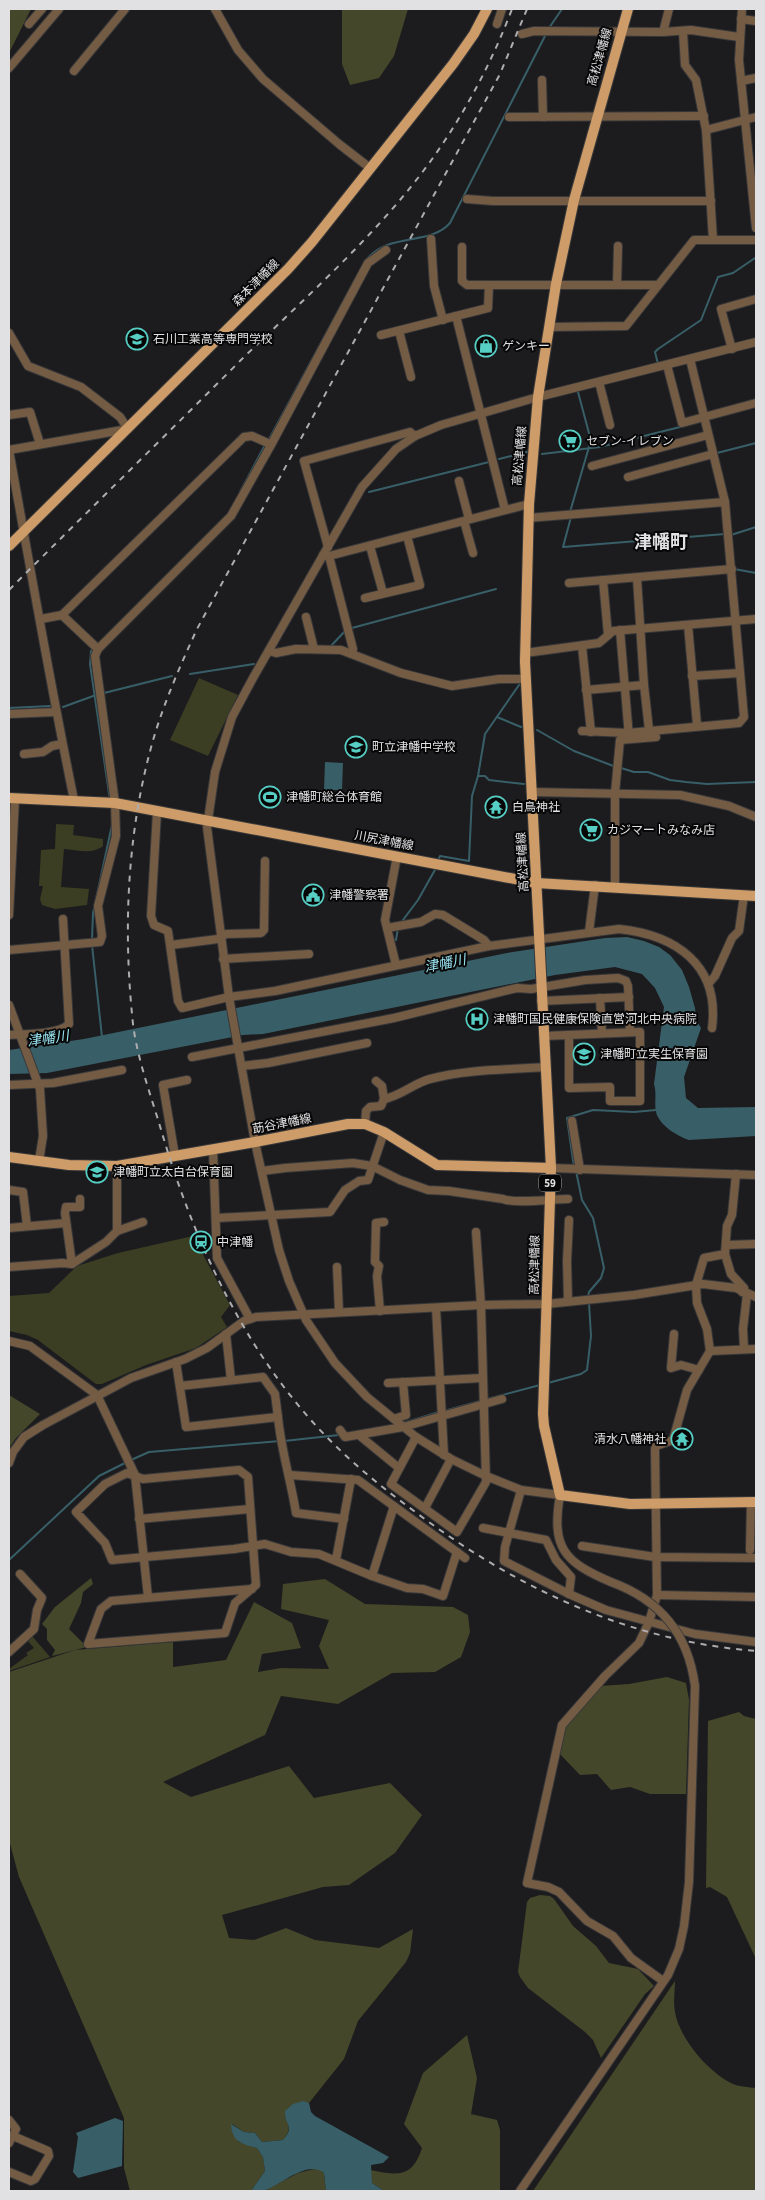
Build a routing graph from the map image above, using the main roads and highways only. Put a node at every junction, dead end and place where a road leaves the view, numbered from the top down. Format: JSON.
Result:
{"nodes":[{"id":1,"x":487,"y":9,"type":"edge"},
{"id":2,"x":628,"y":9,"type":"edge"},
{"id":3,"x":9,"y":546,"type":"edge"},
{"id":4,"x":12,"y":798,"type":"edge"},
{"id":5,"x":536,"y":883,"type":"junction"},
{"id":6,"x":756,"y":896,"type":"edge"},
{"id":7,"x":9,"y":1157,"type":"edge"},
{"id":8,"x":551,"y":1168,"type":"junction"},
{"id":9,"x":753,"y":1502,"type":"edge"}],
"edges":[{"from":1,"to":3,"type":"main road","name":"森本津幡線"},
{"from":2,"to":5,"type":"main road","name":"高松津幡線","number":"59"},
{"from":4,"to":5,"type":"main road","name":"川尻津幡線"},
{"from":5,"to":6,"type":"main road","name":"川尻津幡線"},
{"from":5,"to":8,"type":"main road","name":"高松津幡線","number":"59"},
{"from":7,"to":8,"type":"main road","name":"莇谷津幡線"},
{"from":8,"to":9,"type":"main road","name":"高松津幡線","number":"59"}]}
